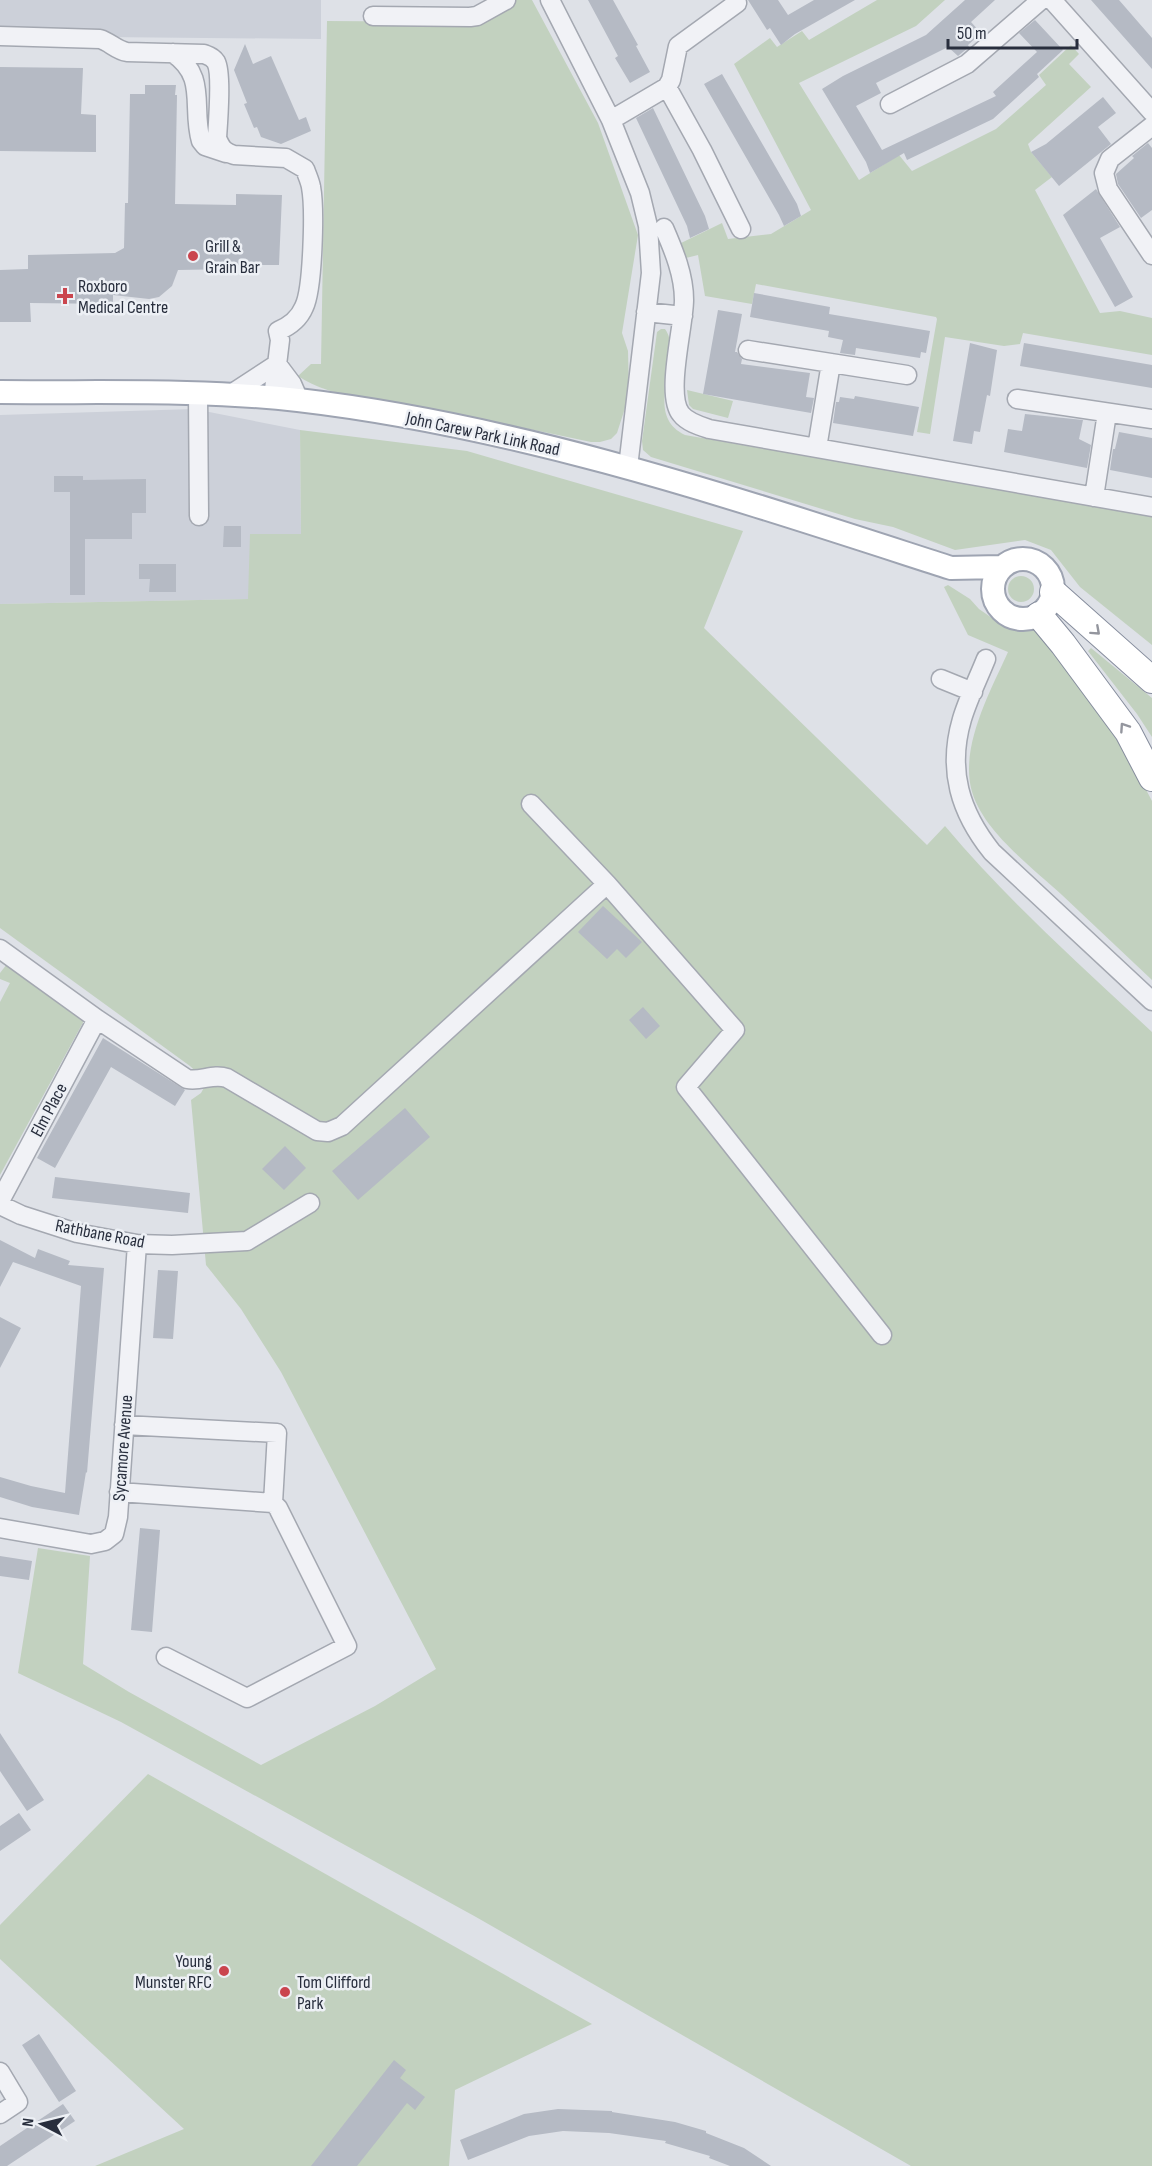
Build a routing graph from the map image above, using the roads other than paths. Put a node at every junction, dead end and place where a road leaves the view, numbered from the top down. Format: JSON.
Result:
{"nodes":[{"id":1,"x":506,"y":0,"type":"edge"},
{"id":2,"x":550,"y":0,"type":"edge"},
{"id":3,"x":1041,"y":0,"type":"edge"},
{"id":4,"x":1052,"y":0,"type":"edge"},
{"id":5,"x":737,"y":3,"type":"dead end"},
{"id":6,"x":380,"y":11,"type":"edge"},
{"id":7,"x":0,"y":36,"type":"edge"},
{"id":8,"x":173,"y":53,"type":"junction"},
{"id":9,"x":667,"y":87,"type":"junction"},
{"id":10,"x":890,"y":104,"type":"dead end"},
{"id":11,"x":1152,"y":112,"type":"edge"},
{"id":12,"x":611,"y":120,"type":"junction"},
{"id":13,"x":1152,"y":126,"type":"edge"},
{"id":14,"x":226,"y":153,"type":"junction"},
{"id":15,"x":664,"y":228,"type":"dead end"},
{"id":16,"x":741,"y":230,"type":"dead end"},
{"id":17,"x":1152,"y":255,"type":"edge"},
{"id":18,"x":646,"y":312,"type":"junction"},
{"id":19,"x":683,"y":316,"type":"junction"},
{"id":20,"x":748,"y":350,"type":"dead end"},
{"id":21,"x":831,"y":363,"type":"junction"},
{"id":22,"x":278,"y":364,"type":"junction"},
{"id":23,"x":907,"y":375,"type":"dead end"},
{"id":24,"x":0,"y":392,"type":"edge"},
{"id":25,"x":198,"y":394,"type":"junction"},
{"id":26,"x":228,"y":396,"type":"junction"},
{"id":27,"x":273,"y":398,"type":"junction"},
{"id":28,"x":1017,"y":399,"type":"dead end"},
{"id":29,"x":299,"y":400,"type":"junction"},
{"id":30,"x":1107,"y":413,"type":"junction"},
{"id":31,"x":1152,"y":419,"type":"edge"},
{"id":32,"x":817,"y":448,"type":"junction"},
{"id":33,"x":628,"y":467,"type":"junction"},
{"id":34,"x":1094,"y":497,"type":"junction"},
{"id":35,"x":1152,"y":507,"type":"edge"},
{"id":36,"x":199,"y":516,"type":"dead end"},
{"id":37,"x":1002,"y":567,"type":"junction"},
{"id":38,"x":951,"y":568,"type":"junction"},
{"id":39,"x":1053,"y":592,"type":"junction"},
{"id":40,"x":994,"y":601,"type":"junction"},
{"id":41,"x":1039,"y":615,"type":"junction"},
{"id":42,"x":986,"y":659,"type":"dead end"},
{"id":43,"x":941,"y":679,"type":"dead end"},
{"id":44,"x":1152,"y":680,"type":"edge"},
{"id":45,"x":973,"y":692,"type":"junction"},
{"id":46,"x":1152,"y":778,"type":"edge"},
{"id":47,"x":531,"y":804,"type":"dead end"},
{"id":48,"x":607,"y":884,"type":"junction"},
{"id":49,"x":1,"y":954,"type":"edge"},
{"id":50,"x":1152,"y":1001,"type":"edge"},
{"id":51,"x":97,"y":1019,"type":"junction"},
{"id":52,"x":0,"y":1203,"type":"edge"},
{"id":53,"x":310,"y":1203,"type":"dead end"},
{"id":54,"x":137,"y":1244,"type":"junction"},
{"id":55,"x":882,"y":1335,"type":"dead end"},
{"id":56,"x":124,"y":1425,"type":"junction"},
{"id":57,"x":119,"y":1492,"type":"junction"},
{"id":58,"x":273,"y":1503,"type":"junction"},
{"id":59,"x":0,"y":1528,"type":"edge"},
{"id":60,"x":166,"y":1657,"type":"dead end"},
{"id":61,"x":0,"y":2072,"type":"edge"},
{"id":62,"x":0,"y":2114,"type":"edge"}],
"edges":[{"from":1,"to":6,"type":"street"},
{"from":2,"to":12,"type":"street"},
{"from":3,"to":10,"type":"street"},
{"from":4,"to":11,"type":"street"},
{"from":5,"to":9,"type":"street"},
{"from":7,"to":8,"type":"street"},
{"from":8,"to":14,"type":"street"},
{"from":8,"to":14,"type":"street"},
{"from":9,"to":12,"type":"street"},
{"from":9,"to":16,"type":"street"},
{"from":12,"to":18,"type":"street"},
{"from":13,"to":17,"type":"street"},
{"from":14,"to":22,"type":"street"},
{"from":15,"to":19,"type":"street"},
{"from":18,"to":19,"type":"street"},
{"from":18,"to":33,"type":"street"},
{"from":19,"to":32,"type":"street"},
{"from":20,"to":21,"type":"street"},
{"from":21,"to":23,"type":"street"},
{"from":21,"to":32,"type":"street"},
{"from":22,"to":26,"type":"street"},
{"from":22,"to":27,"type":"street"},
{"from":22,"to":29,"type":"street"},
{"from":24,"to":25,"type":"main road","name":"John Carew Park Link Road"},
{"from":25,"to":26,"type":"main road","name":"John Carew Park Link Road"},
{"from":25,"to":36,"type":"street"},
{"from":26,"to":27,"type":"main road","name":"John Carew Park Link Road"},
{"from":27,"to":29,"type":"main road","name":"John Carew Park Link Road"},
{"from":28,"to":30,"type":"street"},
{"from":29,"to":33,"type":"main road","name":"John Carew Park Link Road"},
{"from":30,"to":31,"type":"street"},
{"from":30,"to":34,"type":"street"},
{"from":32,"to":34,"type":"street"},
{"from":33,"to":38,"type":"main road","name":"John Carew Park Link Road"},
{"from":34,"to":35,"type":"street"},
{"from":37,"to":38,"type":"main road","name":"John Carew Park Link Road"},
{"from":37,"to":39,"type":"main road"},
{"from":37,"to":40,"type":"main road"},
{"from":38,"to":40,"type":"main road","name":"John Carew Park Link Road"},
{"from":39,"to":41,"type":"main road"},
{"from":39,"to":44,"type":"highway","one_way":true},
{"from":40,"to":41,"type":"main road"},
{"from":46,"to":41,"type":"highway","one_way":true},
{"from":42,"to":45,"type":"street"},
{"from":43,"to":45,"type":"street"},
{"from":45,"to":50,"type":"street"},
{"from":47,"to":48,"type":"street"},
{"from":48,"to":51,"type":"street"},
{"from":48,"to":55,"type":"street"},
{"from":49,"to":51,"type":"street"},
{"from":51,"to":52,"type":"street","name":"Elm Place"},
{"from":52,"to":54,"type":"street","name":"Rathbane Road"},
{"from":53,"to":54,"type":"street","name":"Rathbane Road"},
{"from":54,"to":56,"type":"street","name":"Sycamore Avenue"},
{"from":56,"to":57,"type":"street","name":"Sycamore Avenue"},
{"from":56,"to":58,"type":"street"},
{"from":57,"to":58,"type":"street"},
{"from":57,"to":59,"type":"street","name":"Sycamore Avenue"},
{"from":58,"to":60,"type":"street"},
{"from":61,"to":62,"type":"street"}]}
